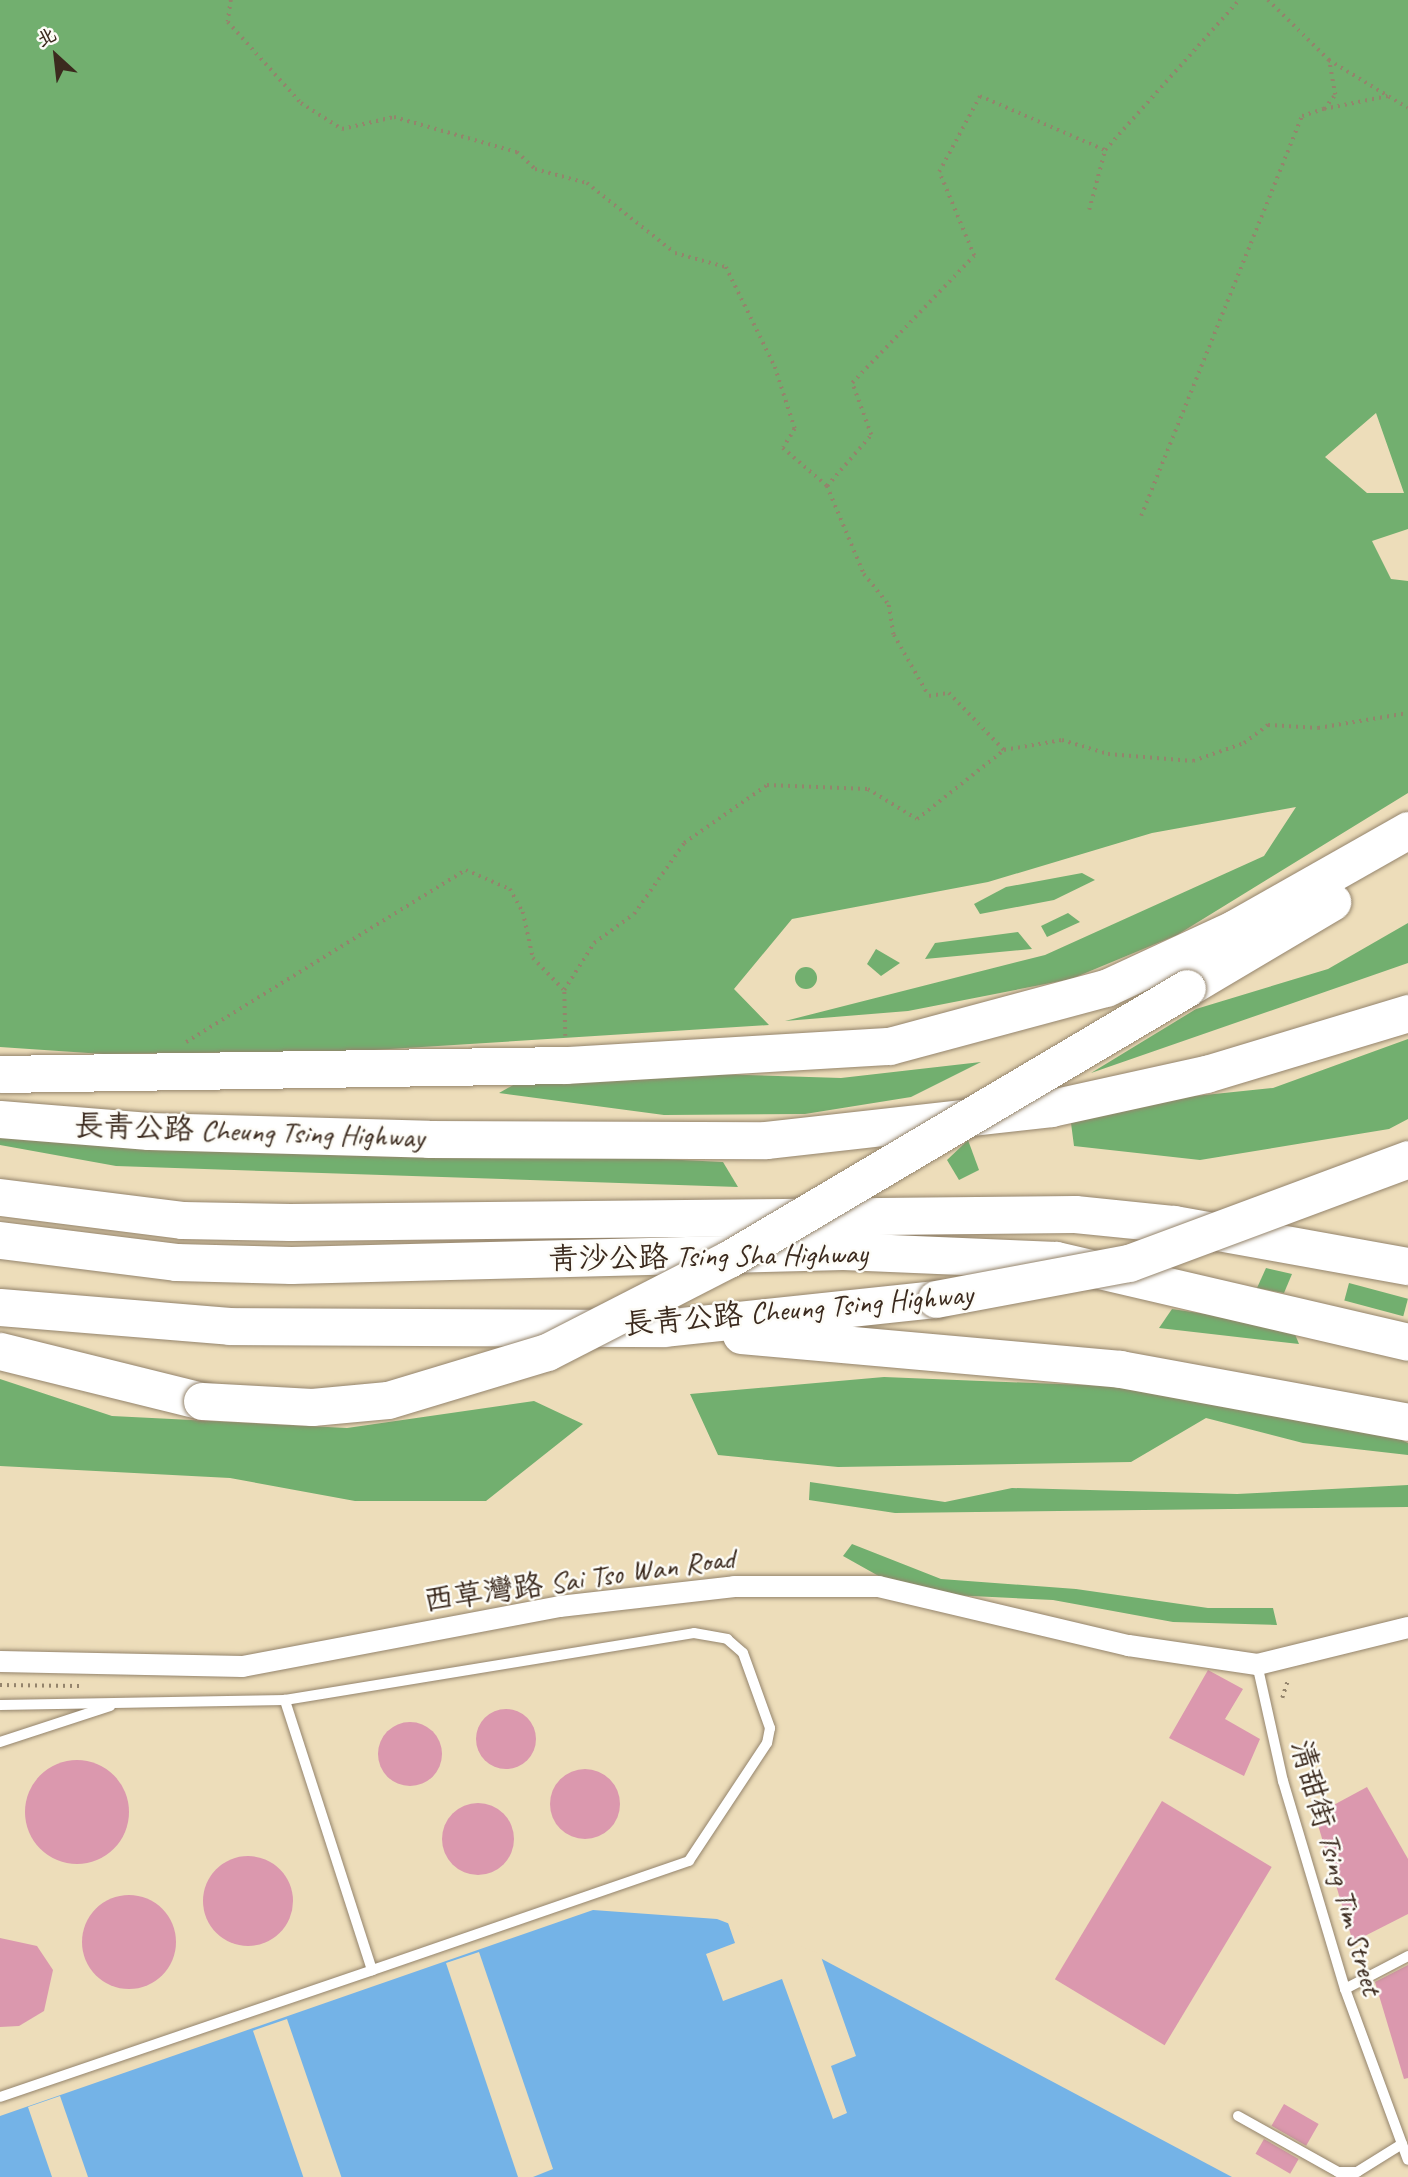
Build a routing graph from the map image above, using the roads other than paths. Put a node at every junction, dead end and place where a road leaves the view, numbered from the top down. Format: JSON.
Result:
{"nodes":[{"id":1,"x":1408,"y":830,"type":"edge"},
{"id":2,"x":1408,"y":857,"type":"edge"},
{"id":3,"x":1408,"y":1013,"type":"edge"},
{"id":4,"x":0,"y":1074,"type":"edge"},
{"id":5,"x":0,"y":1119,"type":"edge"},
{"id":6,"x":1408,"y":1159,"type":"edge"},
{"id":7,"x":0,"y":1197,"type":"edge"},
{"id":8,"x":0,"y":1240,"type":"edge"},
{"id":9,"x":1408,"y":1266,"type":"edge"},
{"id":10,"x":0,"y":1307,"type":"edge"},
{"id":11,"x":663,"y":1328,"type":"junction"},
{"id":12,"x":1408,"y":1342,"type":"edge"},
{"id":13,"x":0,"y":1351,"type":"edge"},
{"id":14,"x":1408,"y":1422,"type":"edge"},
{"id":15,"x":1408,"y":1627,"type":"edge"},
{"id":16,"x":0,"y":1661,"type":"edge"},
{"id":17,"x":1256,"y":1664,"type":"junction"},
{"id":18,"x":285,"y":1700,"type":"junction"},
{"id":19,"x":121,"y":1703,"type":"junction"},
{"id":20,"x":0,"y":1705,"type":"edge"},
{"id":21,"x":0,"y":1742,"type":"edge"},
{"id":22,"x":1408,"y":1956,"type":"edge"},
{"id":23,"x":372,"y":1969,"type":"junction"},
{"id":24,"x":1345,"y":1989,"type":"junction"},
{"id":25,"x":0,"y":2097,"type":"edge"},
{"id":26,"x":1238,"y":2116,"type":"dead end"},
{"id":27,"x":1402,"y":2144,"type":"junction"},
{"id":28,"x":1408,"y":2160,"type":"edge"}],
"edges":[{"from":1,"to":4,"type":"highway"},
{"from":2,"to":13,"type":"highway","bridge":true},
{"from":3,"to":5,"type":"highway","name":"長青公路 Cheung Tsing Highway"},
{"from":6,"to":11,"type":"highway","name":"長青公路 Cheung Tsing Highway","bridge":true},
{"from":7,"to":9,"type":"highway","name":"青沙公路 Tsing Sha Highway"},
{"from":8,"to":12,"type":"highway","name":"青沙公路 Tsing Sha Highway"},
{"from":10,"to":11,"type":"highway","name":"長青公路 Cheung Tsing Highway","bridge":true},
{"from":11,"to":14,"type":"highway"},
{"from":15,"to":17,"type":"street","name":"西草灣路 Sai Tso Wan Road"},
{"from":16,"to":17,"type":"street","name":"西草灣路 Sai Tso Wan Road"},
{"from":17,"to":24,"type":"lane","name":"清甜街 Tsing Tim Street"},
{"from":18,"to":19,"type":"lane"},
{"from":18,"to":23,"type":"lane"},
{"from":18,"to":23,"type":"lane"},
{"from":19,"to":20,"type":"lane"},
{"from":19,"to":21,"type":"lane"},
{"from":22,"to":24,"type":"lane"},
{"from":23,"to":25,"type":"lane"},
{"from":24,"to":27,"type":"lane","name":"清甜街 Tsing Tim Street"},
{"from":26,"to":27,"type":"lane"},
{"from":27,"to":28,"type":"lane","name":"清甜街 Tsing Tim Street"}]}
